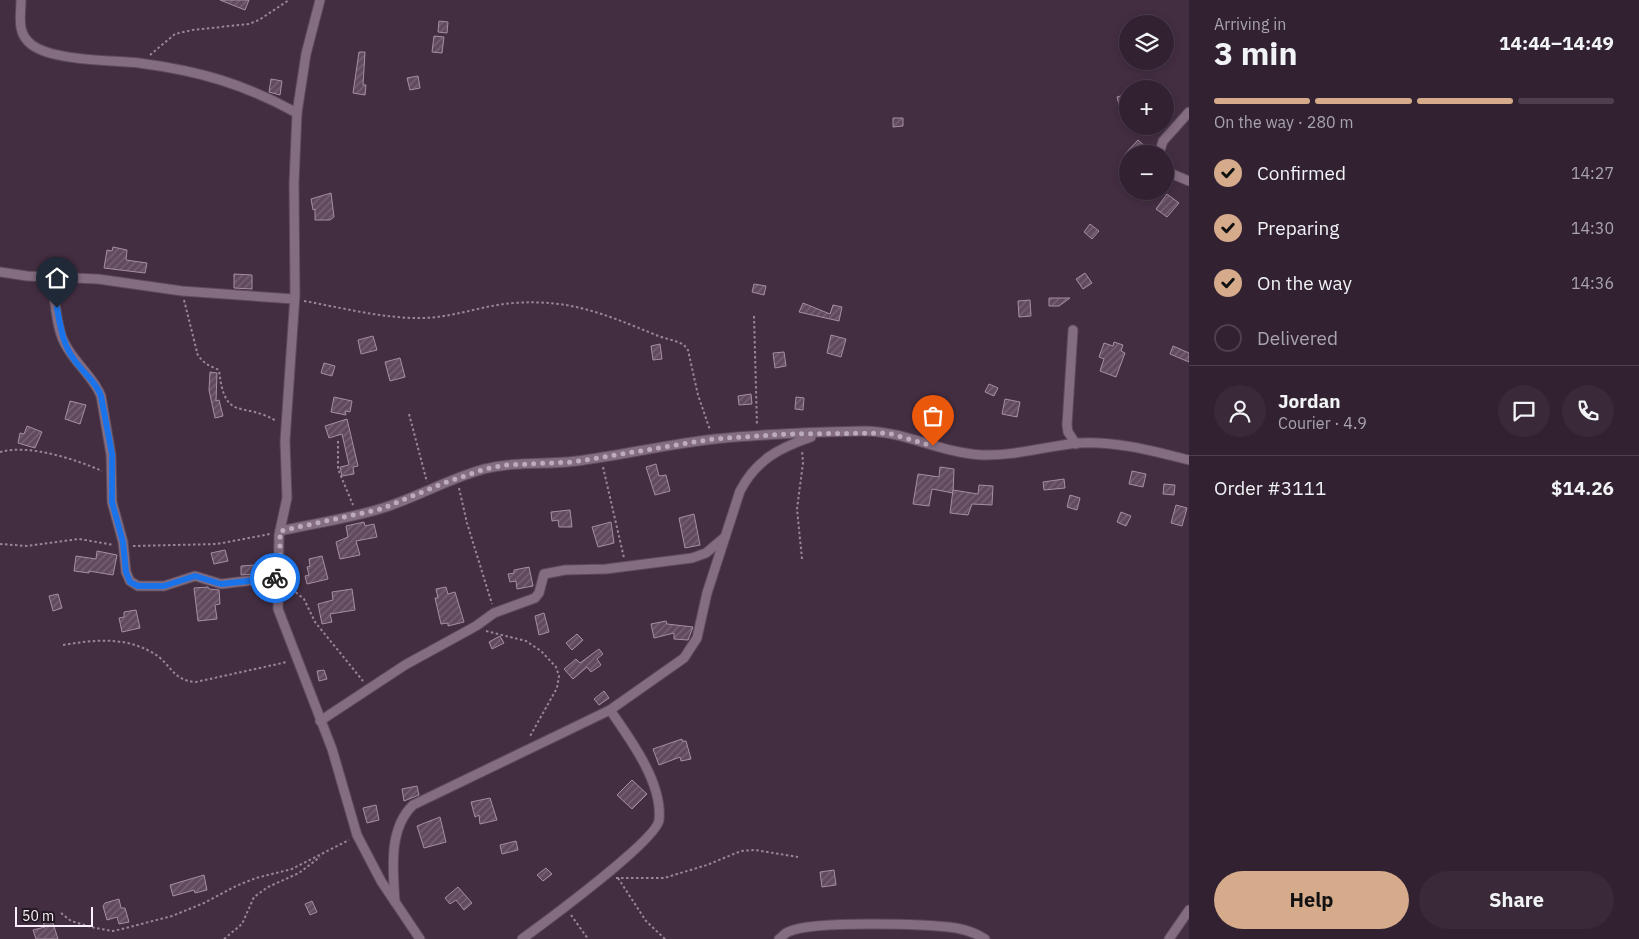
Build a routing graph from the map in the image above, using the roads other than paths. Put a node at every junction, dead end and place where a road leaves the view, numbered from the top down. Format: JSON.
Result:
{"nodes":[{"id":1,"x":21,"y":0,"type":"edge"},
{"id":2,"x":320,"y":0,"type":"edge"},
{"id":3,"x":1189,"y":112,"type":"edge"},
{"id":4,"x":297,"y":114,"type":"junction"},
{"id":5,"x":1162,"y":145,"type":"edge"},
{"id":6,"x":1174,"y":175,"type":"edge"},
{"id":7,"x":1189,"y":181,"type":"edge"},
{"id":8,"x":0,"y":272,"type":"edge"},
{"id":9,"x":50,"y":276,"type":"junction"},
{"id":10,"x":294,"y":299,"type":"junction"},
{"id":11,"x":1073,"y":330,"type":"dead end"},
{"id":12,"x":821,"y":433,"type":"junction"},
{"id":13,"x":1076,"y":444,"type":"junction"},
{"id":14,"x":1189,"y":460,"type":"edge"},
{"id":15,"x":280,"y":533,"type":"junction"},
{"id":16,"x":726,"y":535,"type":"junction"},
{"id":17,"x":280,"y":577,"type":"junction"},
{"id":18,"x":610,"y":710,"type":"junction"},
{"id":19,"x":320,"y":720,"type":"junction"},
{"id":20,"x":396,"y":904,"type":"junction"},
{"id":21,"x":1189,"y":910,"type":"edge"},
{"id":22,"x":420,"y":939,"type":"edge"},
{"id":23,"x":522,"y":939,"type":"edge"},
{"id":24,"x":779,"y":939,"type":"edge"},
{"id":25,"x":985,"y":939,"type":"edge"},
{"id":26,"x":1170,"y":939,"type":"edge"}],
"edges":[{"from":1,"to":4,"type":"street"},
{"from":2,"to":4,"type":"street"},
{"from":3,"to":5,"type":"street"},
{"from":4,"to":10,"type":"street"},
{"from":6,"to":7,"type":"street"},
{"from":8,"to":9,"type":"street"},
{"from":9,"to":10,"type":"street"},
{"from":9,"to":17,"type":"street"},
{"from":10,"to":15,"type":"street"},
{"from":11,"to":13,"type":"street"},
{"from":12,"to":13,"type":"street"},
{"from":12,"to":15,"type":"street"},
{"from":12,"to":16,"type":"street"},
{"from":13,"to":14,"type":"street"},
{"from":15,"to":17,"type":"street"},
{"from":16,"to":18,"type":"street"},
{"from":16,"to":19,"type":"street"},
{"from":17,"to":19,"type":"street"},
{"from":18,"to":20,"type":"street"},
{"from":18,"to":23,"type":"street"},
{"from":19,"to":20,"type":"street"},
{"from":20,"to":22,"type":"street"},
{"from":21,"to":26,"type":"street"},
{"from":24,"to":25,"type":"street"}]}
